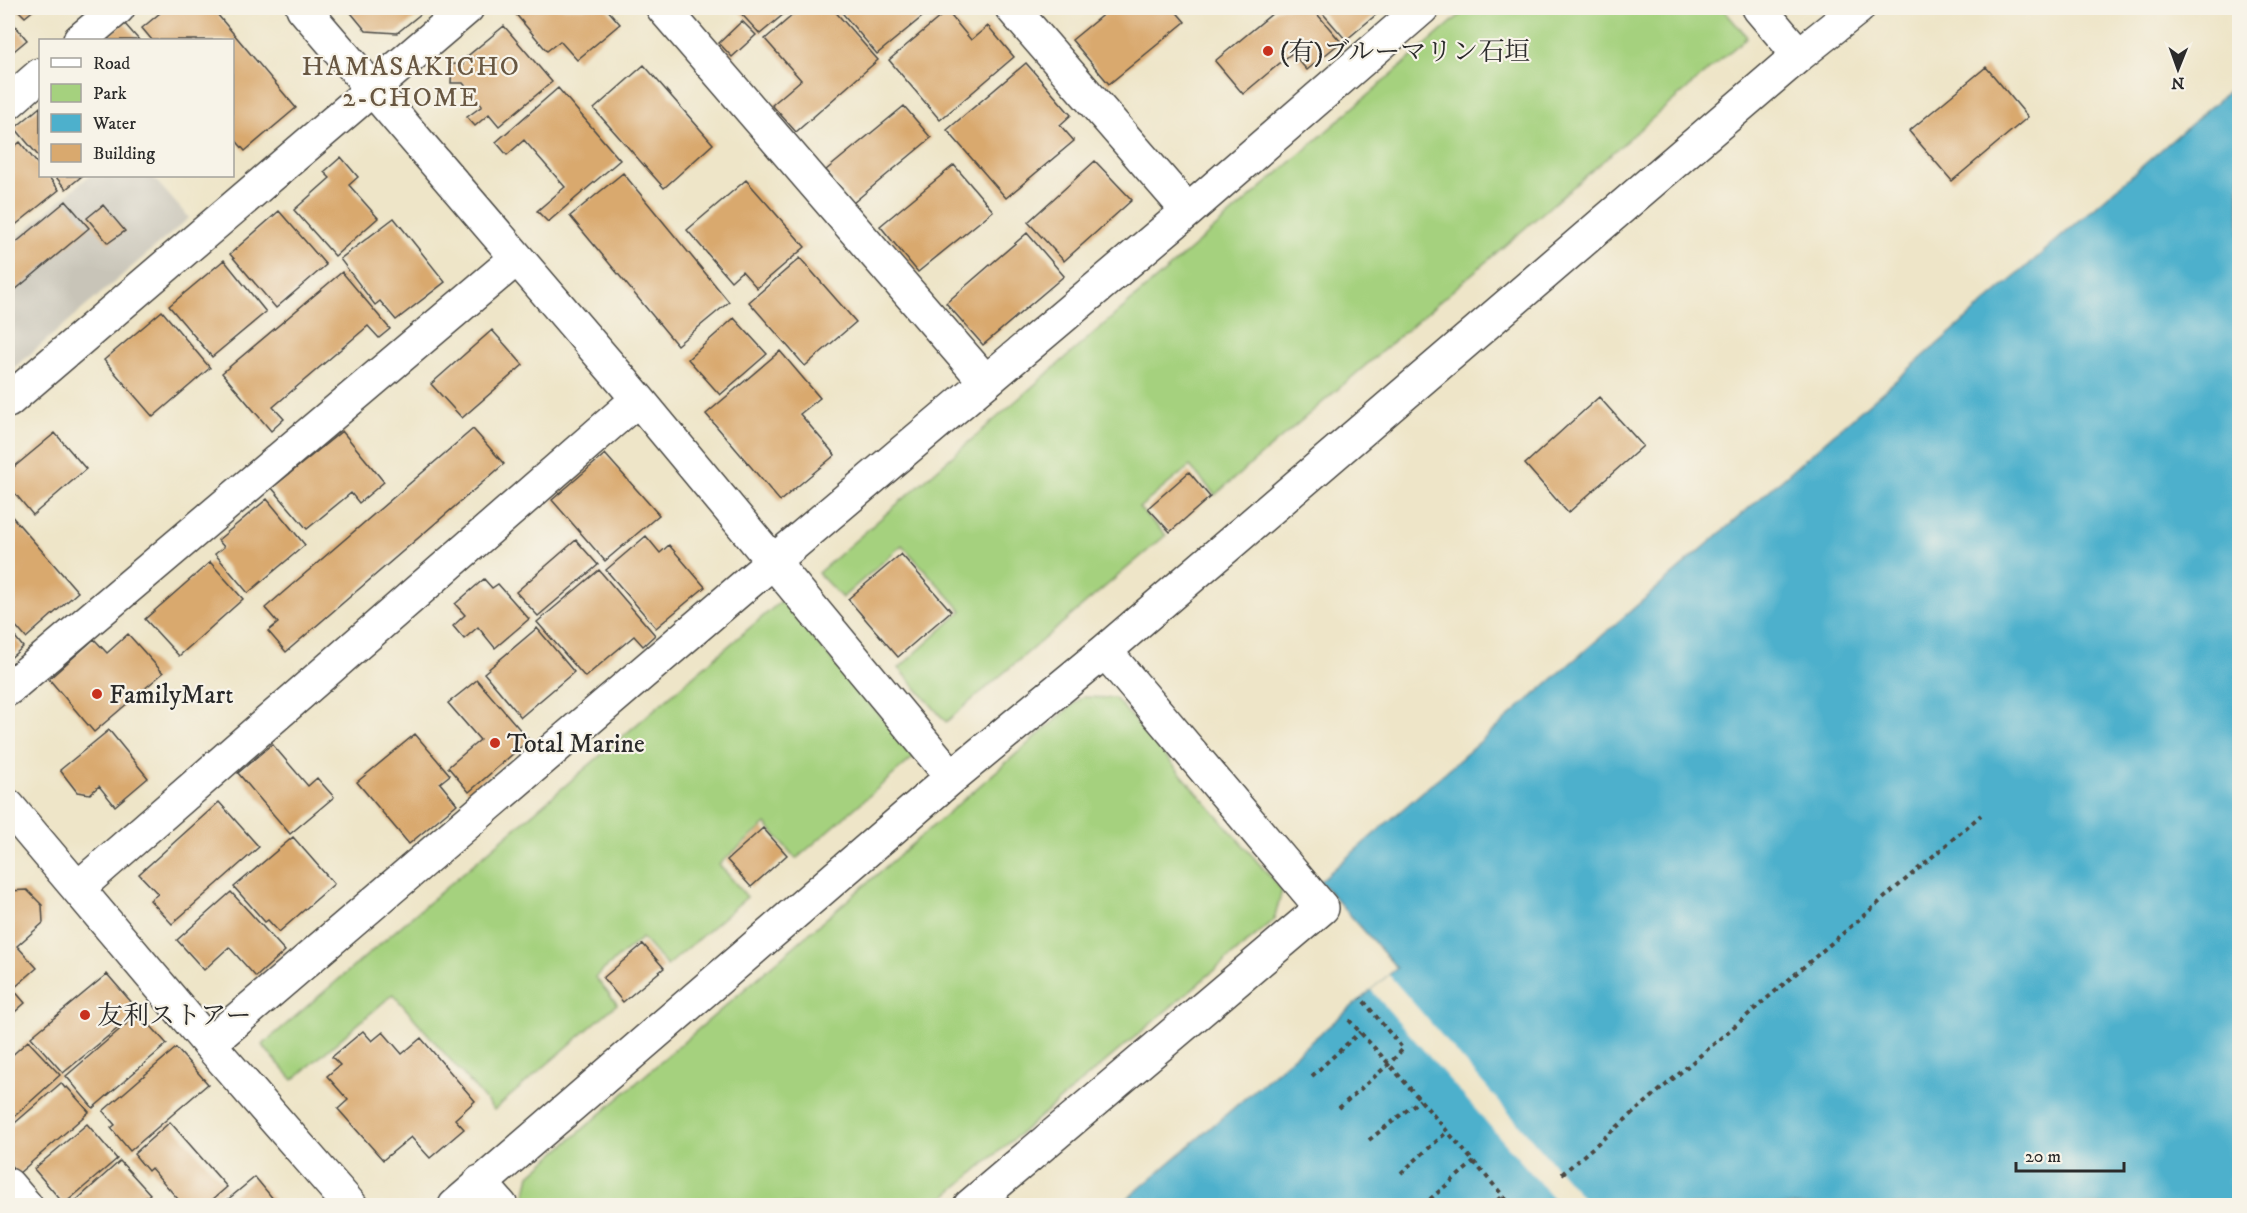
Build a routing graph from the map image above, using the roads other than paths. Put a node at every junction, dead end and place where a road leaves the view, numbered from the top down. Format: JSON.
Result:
{"nodes":[{"id":1,"x":118,"y":8,"type":"edge"},
{"id":2,"x":303,"y":8,"type":"edge"},
{"id":3,"x":467,"y":8,"type":"edge"},
{"id":4,"x":663,"y":8,"type":"edge"},
{"id":5,"x":1012,"y":8,"type":"edge"},
{"id":6,"x":1422,"y":8,"type":"edge"},
{"id":7,"x":1759,"y":8,"type":"edge"},
{"id":8,"x":1858,"y":8,"type":"edge"},
{"id":9,"x":81,"y":39,"type":"edge"},
{"id":10,"x":1799,"y":56,"type":"junction"},
{"id":11,"x":39,"y":76,"type":"edge"},
{"id":12,"x":373,"y":88,"type":"junction"},
{"id":13,"x":8,"y":103,"type":"edge"},
{"id":14,"x":1188,"y":211,"type":"junction"},
{"id":15,"x":517,"y":258,"type":"junction"},
{"id":16,"x":986,"y":382,"type":"junction"},
{"id":17,"x":638,"y":399,"type":"junction"},
{"id":18,"x":8,"y":401,"type":"edge"},
{"id":19,"x":774,"y":561,"type":"junction"},
{"id":20,"x":1105,"y":651,"type":"junction"},
{"id":21,"x":8,"y":689,"type":"edge"},
{"id":22,"x":952,"y":777,"type":"junction"},
{"id":23,"x":8,"y":806,"type":"edge"},
{"id":24,"x":78,"y":888,"type":"junction"},
{"id":25,"x":209,"y":1044,"type":"junction"},
{"id":26,"x":8,"y":1185,"type":"edge"},
{"id":27,"x":491,"y":1194,"type":"edge"},
{"id":28,"x":26,"y":1206,"type":"edge"},
{"id":29,"x":351,"y":1206,"type":"edge"},
{"id":30,"x":455,"y":1206,"type":"edge"},
{"id":31,"x":970,"y":1206,"type":"edge"}],
"edges":[{"from":1,"to":9,"type":"street"},
{"from":2,"to":12,"type":"street"},
{"from":3,"to":12,"type":"street"},
{"from":4,"to":16,"type":"street"},
{"from":5,"to":14,"type":"street"},
{"from":6,"to":14,"type":"street"},
{"from":7,"to":10,"type":"street"},
{"from":8,"to":10,"type":"street"},
{"from":10,"to":20,"type":"street"},
{"from":11,"to":13,"type":"street"},
{"from":12,"to":15,"type":"street"},
{"from":12,"to":18,"type":"street"},
{"from":14,"to":16,"type":"street"},
{"from":15,"to":17,"type":"street"},
{"from":15,"to":21,"type":"street"},
{"from":16,"to":19,"type":"street"},
{"from":17,"to":19,"type":"street"},
{"from":17,"to":24,"type":"street"},
{"from":19,"to":22,"type":"street"},
{"from":19,"to":25,"type":"street"},
{"from":20,"to":22,"type":"street"},
{"from":20,"to":31,"type":"street"},
{"from":22,"to":27,"type":"street"},
{"from":23,"to":24,"type":"street"},
{"from":24,"to":25,"type":"street"},
{"from":25,"to":29,"type":"street"},
{"from":26,"to":28,"type":"street"},
{"from":27,"to":30,"type":"street"}]}
